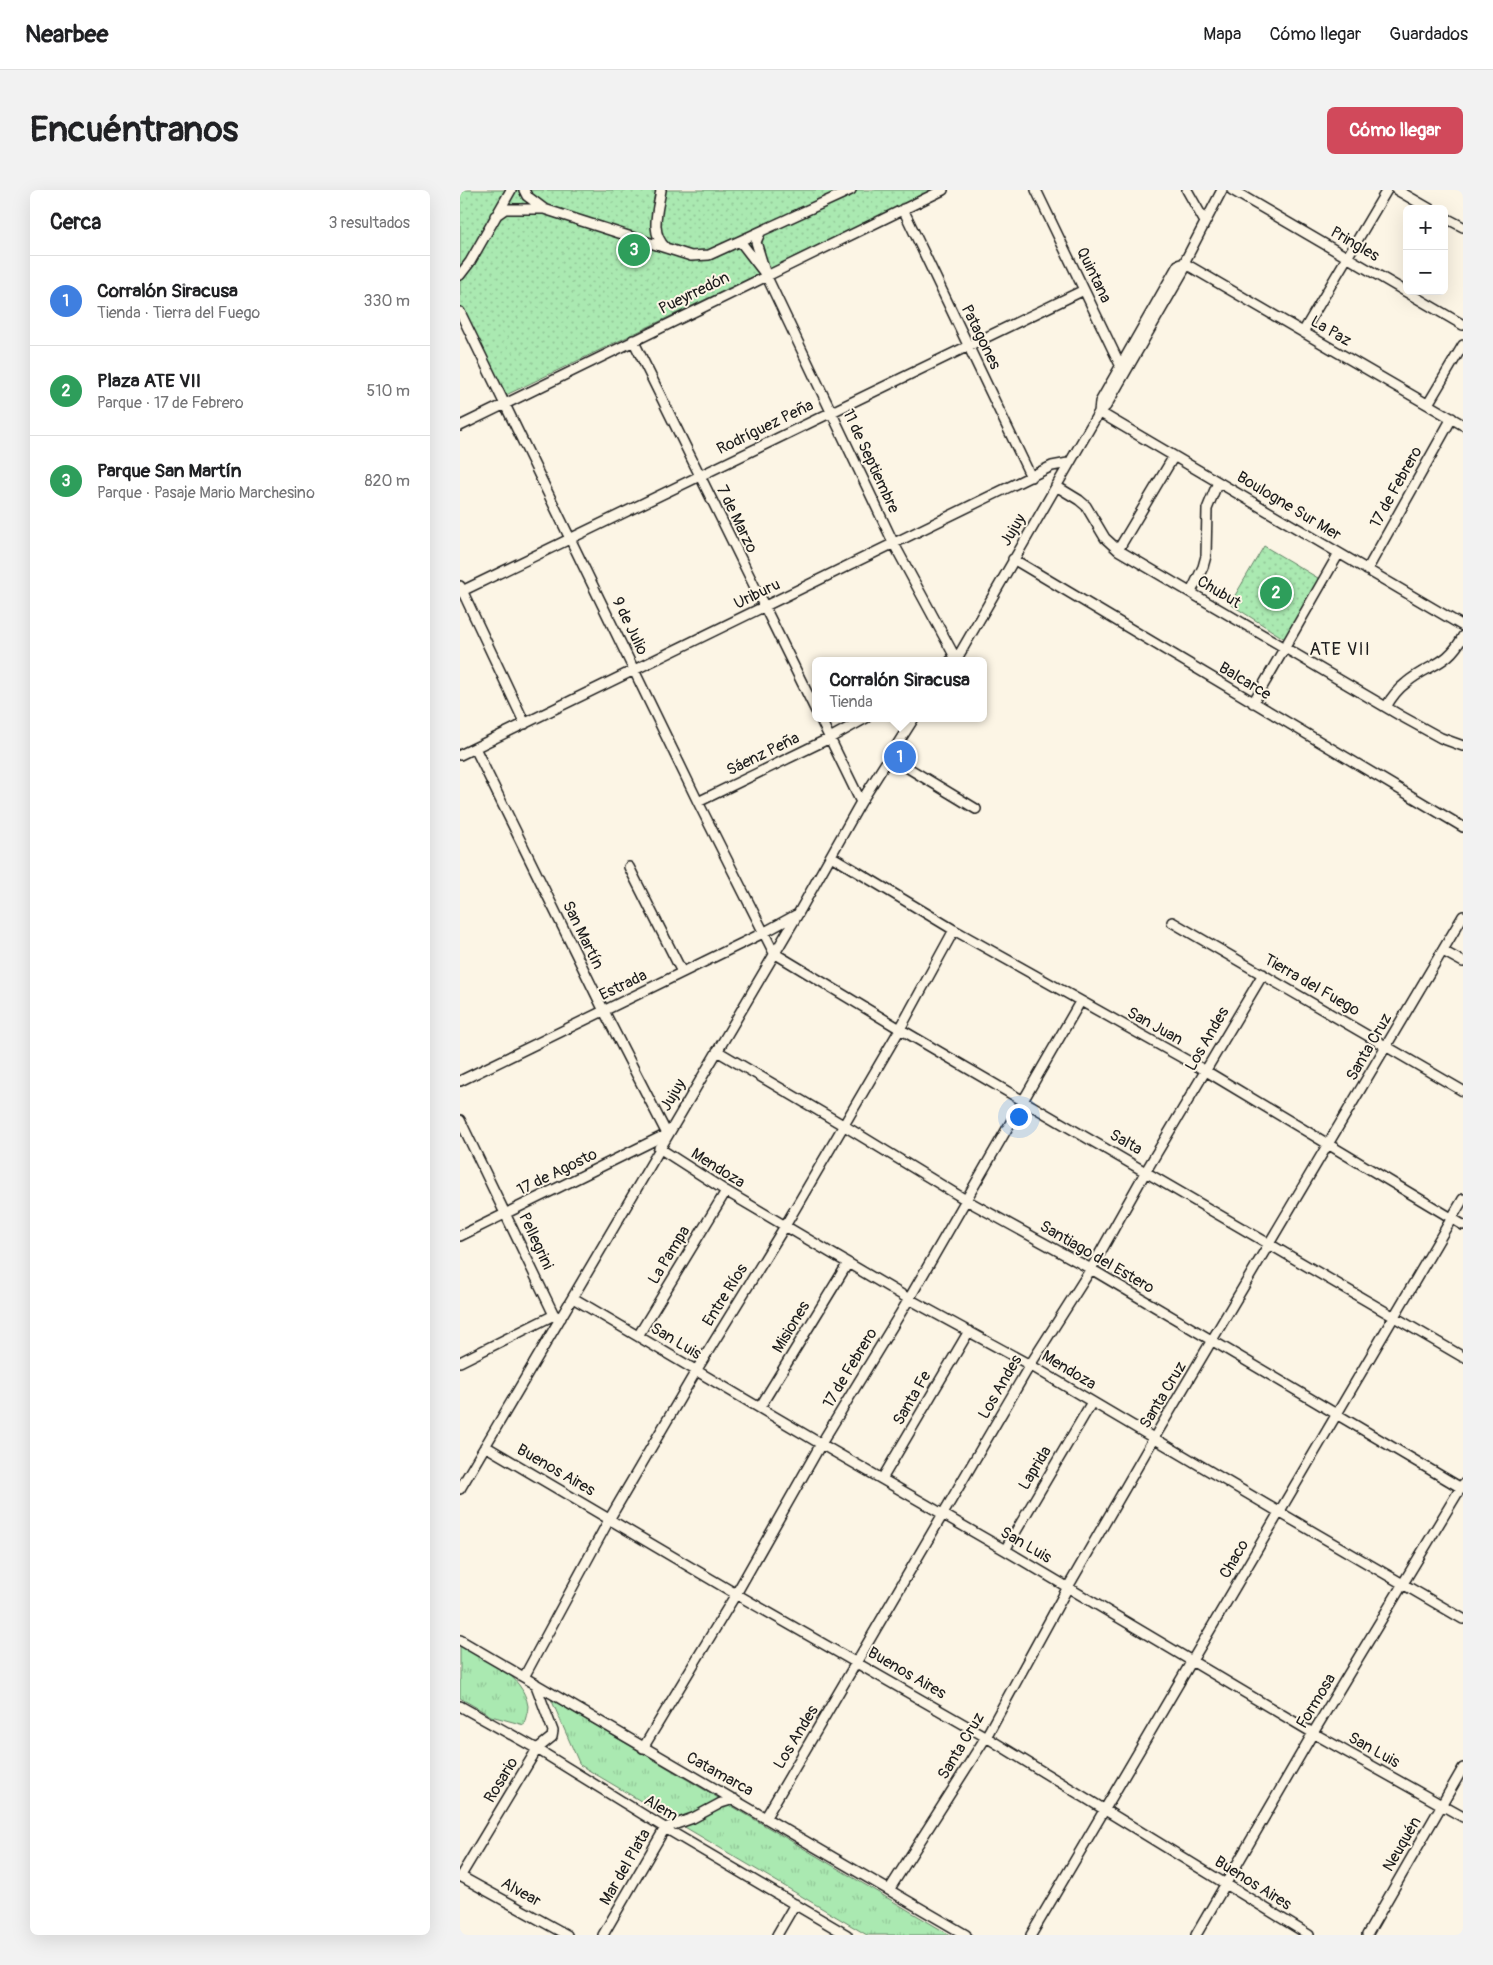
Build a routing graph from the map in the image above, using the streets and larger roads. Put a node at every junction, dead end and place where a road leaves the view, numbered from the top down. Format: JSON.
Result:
{"nodes":[{"id":1,"x":511,"y":190,"type":"edge"},
{"id":2,"x":524,"y":190,"type":"edge"},
{"id":3,"x":661,"y":190,"type":"edge"},
{"id":4,"x":851,"y":190,"type":"edge"},
{"id":5,"x":942,"y":190,"type":"edge"},
{"id":6,"x":1036,"y":190,"type":"edge"},
{"id":7,"x":1186,"y":190,"type":"edge"},
{"id":8,"x":1222,"y":190,"type":"edge"},
{"id":9,"x":1232,"y":190,"type":"edge"},
{"id":10,"x":1388,"y":190,"type":"edge"},
{"id":11,"x":1398,"y":190,"type":"edge"},
{"id":12,"x":1423,"y":205,"type":"edge"},
{"id":13,"x":544,"y":209,"type":"junction"},
{"id":14,"x":903,"y":210,"type":"junction"},
{"id":15,"x":495,"y":216,"type":"junction"},
{"id":16,"x":1448,"y":219,"type":"edge"},
{"id":17,"x":1205,"y":222,"type":"junction"},
{"id":18,"x":1463,"y":227,"type":"edge"},
{"id":19,"x":655,"y":230,"type":"junction"},
{"id":20,"x":760,"y":233,"type":"junction"},
{"id":21,"x":643,"y":241,"type":"junction"},
{"id":22,"x":739,"y":242,"type":"junction"},
{"id":23,"x":666,"y":248,"type":"junction"},
{"id":24,"x":1347,"y":257,"type":"junction"},
{"id":25,"x":470,"y":262,"type":"junction"},
{"id":26,"x":1184,"y":263,"type":"junction"},
{"id":27,"x":460,"y":266,"type":"edge"},
{"id":28,"x":460,"y":275,"type":"edge"},
{"id":29,"x":766,"y":275,"type":"junction"},
{"id":30,"x":1084,"y":290,"type":"junction"},
{"id":31,"x":460,"y":312,"type":"edge"},
{"id":32,"x":1463,"y":325,"type":"edge"},
{"id":33,"x":1303,"y":332,"type":"junction"},
{"id":34,"x":633,"y":340,"type":"junction"},
{"id":35,"x":968,"y":345,"type":"junction"},
{"id":36,"x":1463,"y":345,"type":"edge"},
{"id":37,"x":1122,"y":369,"type":"junction"},
{"id":38,"x":505,"y":402,"type":"junction"},
{"id":39,"x":1428,"y":404,"type":"junction"},
{"id":40,"x":831,"y":412,"type":"junction"},
{"id":41,"x":1099,"y":412,"type":"junction"},
{"id":42,"x":1452,"y":418,"type":"junction"},
{"id":43,"x":1463,"y":425,"type":"edge"},
{"id":44,"x":460,"y":426,"type":"edge"},
{"id":45,"x":1174,"y":456,"type":"junction"},
{"id":46,"x":1068,"y":464,"type":"junction"},
{"id":47,"x":699,"y":476,"type":"junction"},
{"id":48,"x":1031,"y":477,"type":"junction"},
{"id":49,"x":1218,"y":482,"type":"junction"},
{"id":50,"x":1056,"y":486,"type":"junction"},
{"id":51,"x":570,"y":539,"type":"junction"},
{"id":52,"x":894,"y":544,"type":"junction"},
{"id":53,"x":1118,"y":550,"type":"junction"},
{"id":54,"x":1339,"y":553,"type":"junction"},
{"id":55,"x":1013,"y":559,"type":"junction"},
{"id":56,"x":1367,"y":570,"type":"junction"},
{"id":57,"x":461,"y":590,"type":"edge"},
{"id":58,"x":1191,"y":592,"type":"junction"},
{"id":59,"x":764,"y":607,"type":"junction"},
{"id":60,"x":1463,"y":626,"type":"edge"},
{"id":61,"x":1463,"y":636,"type":"edge"},
{"id":62,"x":1284,"y":648,"type":"junction"},
{"id":63,"x":951,"y":657,"type":"edge"},
{"id":64,"x":956,"y":657,"type":"edge"},
{"id":65,"x":635,"y":670,"type":"junction"},
{"id":66,"x":812,"y":703,"type":"edge"},
{"id":67,"x":1253,"y":703,"type":"junction"},
{"id":68,"x":1386,"y":707,"type":"junction"},
{"id":69,"x":822,"y":722,"type":"edge"},
{"id":70,"x":859,"y":722,"type":"edge"},
{"id":71,"x":912,"y":722,"type":"edge"},
{"id":72,"x":525,"y":724,"type":"junction"},
{"id":73,"x":830,"y":738,"type":"junction"},
{"id":74,"x":1463,"y":746,"type":"edge"},
{"id":75,"x":475,"y":748,"type":"junction"},
{"id":76,"x":460,"y":755,"type":"edge"},
{"id":77,"x":890,"y":757,"type":"junction"},
{"id":78,"x":698,"y":802,"type":"junction"},
{"id":79,"x":861,"y":802,"type":"junction"},
{"id":80,"x":976,"y":809,"type":"dead end"},
{"id":81,"x":1463,"y":826,"type":"edge"},
{"id":82,"x":831,"y":856,"type":"junction"},
{"id":83,"x":629,"y":867,"type":"dead end"},
{"id":84,"x":798,"y":914,"type":"junction"},
{"id":85,"x":1463,"y":916,"type":"edge"},
{"id":86,"x":1172,"y":922,"type":"dead end"},
{"id":87,"x":954,"y":930,"type":"junction"},
{"id":88,"x":763,"y":933,"type":"junction"},
{"id":89,"x":1443,"y":951,"type":"junction"},
{"id":90,"x":774,"y":953,"type":"junction"},
{"id":91,"x":1463,"y":962,"type":"edge"},
{"id":92,"x":682,"y":972,"type":"junction"},
{"id":93,"x":1263,"y":974,"type":"junction"},
{"id":94,"x":1080,"y":1002,"type":"junction"},
{"id":95,"x":604,"y":1011,"type":"junction"},
{"id":96,"x":900,"y":1029,"type":"junction"},
{"id":97,"x":1388,"y":1046,"type":"junction"},
{"id":98,"x":717,"y":1051,"type":"junction"},
{"id":99,"x":1206,"y":1071,"type":"junction"},
{"id":100,"x":460,"y":1081,"type":"edge"},
{"id":101,"x":1463,"y":1091,"type":"edge"},
{"id":102,"x":1023,"y":1100,"type":"junction"},
{"id":103,"x":460,"y":1120,"type":"edge"},
{"id":104,"x":843,"y":1125,"type":"junction"},
{"id":105,"x":667,"y":1134,"type":"junction"},
{"id":106,"x":1329,"y":1145,"type":"junction"},
{"id":107,"x":659,"y":1148,"type":"junction"},
{"id":108,"x":1146,"y":1171,"type":"junction"},
{"id":109,"x":726,"y":1191,"type":"junction"},
{"id":110,"x":1463,"y":1199,"type":"edge"},
{"id":111,"x":966,"y":1200,"type":"junction"},
{"id":112,"x":506,"y":1214,"type":"junction"},
{"id":113,"x":1452,"y":1218,"type":"junction"},
{"id":114,"x":1463,"y":1225,"type":"edge"},
{"id":115,"x":785,"y":1226,"type":"junction"},
{"id":116,"x":460,"y":1236,"type":"edge"},
{"id":117,"x":1270,"y":1245,"type":"junction"},
{"id":118,"x":848,"y":1262,"type":"junction"},
{"id":119,"x":1091,"y":1269,"type":"junction"},
{"id":120,"x":573,"y":1298,"type":"junction"},
{"id":121,"x":909,"y":1299,"type":"junction"},
{"id":122,"x":1394,"y":1316,"type":"junction"},
{"id":123,"x":558,"y":1317,"type":"junction"},
{"id":124,"x":969,"y":1331,"type":"junction"},
{"id":125,"x":638,"y":1336,"type":"junction"},
{"id":126,"x":1213,"y":1341,"type":"junction"},
{"id":127,"x":1463,"y":1357,"type":"edge"},
{"id":128,"x":460,"y":1362,"type":"edge"},
{"id":129,"x":1030,"y":1365,"type":"junction"},
{"id":130,"x":696,"y":1371,"type":"junction"},
{"id":131,"x":1092,"y":1402,"type":"junction"},
{"id":132,"x":760,"y":1407,"type":"junction"},
{"id":133,"x":1336,"y":1414,"type":"junction"},
{"id":134,"x":1154,"y":1438,"type":"junction"},
{"id":135,"x":821,"y":1444,"type":"junction"},
{"id":136,"x":485,"y":1446,"type":"junction"},
{"id":137,"x":882,"y":1479,"type":"junction"},
{"id":138,"x":461,"y":1486,"type":"edge"},
{"id":139,"x":1462,"y":1487,"type":"edge"},
{"id":140,"x":1279,"y":1512,"type":"junction"},
{"id":141,"x":944,"y":1515,"type":"junction"},
{"id":142,"x":610,"y":1518,"type":"junction"},
{"id":143,"x":1005,"y":1550,"type":"junction"},
{"id":144,"x":1404,"y":1584,"type":"junction"},
{"id":145,"x":1068,"y":1587,"type":"junction"},
{"id":146,"x":736,"y":1594,"type":"junction"},
{"id":147,"x":1463,"y":1619,"type":"edge"},
{"id":148,"x":460,"y":1640,"type":"edge"},
{"id":149,"x":1192,"y":1661,"type":"junction"},
{"id":150,"x":858,"y":1662,"type":"junction"},
{"id":151,"x":524,"y":1677,"type":"junction"},
{"id":152,"x":535,"y":1683,"type":"junction"},
{"id":153,"x":460,"y":1706,"type":"edge"},
{"id":154,"x":1314,"y":1733,"type":"junction"},
{"id":155,"x":986,"y":1737,"type":"junction"},
{"id":156,"x":643,"y":1748,"type":"junction"},
{"id":157,"x":537,"y":1749,"type":"junction"},
{"id":158,"x":1463,"y":1768,"type":"edge"},
{"id":159,"x":734,"y":1799,"type":"junction"},
{"id":160,"x":1442,"y":1805,"type":"junction"},
{"id":161,"x":1104,"y":1810,"type":"junction"},
{"id":162,"x":766,"y":1817,"type":"junction"},
{"id":163,"x":1463,"y":1817,"type":"edge"},
{"id":164,"x":664,"y":1828,"type":"junction"},
{"id":165,"x":460,"y":1877,"type":"edge"},
{"id":166,"x":1225,"y":1884,"type":"junction"},
{"id":167,"x":889,"y":1890,"type":"junction"},
{"id":168,"x":795,"y":1904,"type":"junction"},
{"id":169,"x":567,"y":1935,"type":"edge"},
{"id":170,"x":603,"y":1935,"type":"edge"},
{"id":171,"x":777,"y":1935,"type":"edge"},
{"id":172,"x":847,"y":1935,"type":"edge"},
{"id":173,"x":966,"y":1935,"type":"edge"},
{"id":174,"x":1031,"y":1935,"type":"edge"},
{"id":175,"x":1196,"y":1935,"type":"edge"},
{"id":176,"x":1309,"y":1935,"type":"edge"},
{"id":177,"x":1367,"y":1935,"type":"edge"}],
"edges":[{"from":1,"to":15,"type":"street"},
{"from":2,"to":13,"type":"street"},
{"from":3,"to":19,"type":"street"},
{"from":4,"to":20,"type":"street"},
{"from":5,"to":14,"type":"street","name":"Pueyrredón"},
{"from":6,"to":30,"type":"street","name":"Quintana"},
{"from":7,"to":17,"type":"street"},
{"from":8,"to":17,"type":"street"},
{"from":9,"to":24,"type":"street","name":"Pringles"},
{"from":10,"to":24,"type":"street"},
{"from":11,"to":12,"type":"street"},
{"from":13,"to":15,"type":"street"},
{"from":13,"to":21,"type":"street"},
{"from":14,"to":29,"type":"street","name":"Pueyrredón"},
{"from":14,"to":35,"type":"street","name":"Patagones"},
{"from":15,"to":25,"type":"street"},
{"from":16,"to":18,"type":"street"},
{"from":17,"to":26,"type":"street"},
{"from":19,"to":21,"type":"street"},
{"from":19,"to":23,"type":"street"},
{"from":20,"to":22,"type":"street"},
{"from":20,"to":29,"type":"street"},
{"from":21,"to":23,"type":"street"},
{"from":22,"to":23,"type":"street"},
{"from":22,"to":29,"type":"street"},
{"from":24,"to":32,"type":"street","name":"Pringles"},
{"from":24,"to":33,"type":"street"},
{"from":25,"to":27,"type":"street"},
{"from":25,"to":28,"type":"street"},
{"from":26,"to":33,"type":"street","name":"La Paz"},
{"from":26,"to":37,"type":"street","name":"Jujuy"},
{"from":29,"to":34,"type":"street","name":"Pueyrredón"},
{"from":29,"to":40,"type":"street","name":"11 de Septiembre"},
{"from":30,"to":35,"type":"street","name":"Rodríguez Peña"},
{"from":30,"to":37,"type":"street","name":"Quintana"},
{"from":31,"to":38,"type":"street","name":"9 de Julio"},
{"from":33,"to":39,"type":"street","name":"La Paz"},
{"from":34,"to":38,"type":"street","name":"Pueyrredón"},
{"from":34,"to":47,"type":"street","name":"7 de Marzo"},
{"from":35,"to":40,"type":"street","name":"Rodríguez Peña"},
{"from":35,"to":48,"type":"street","name":"Patagones"},
{"from":36,"to":39,"type":"street"},
{"from":37,"to":41,"type":"street","name":"Jujuy"},
{"from":38,"to":44,"type":"street","name":"Pueyrredón"},
{"from":38,"to":51,"type":"street","name":"9 de Julio"},
{"from":39,"to":42,"type":"street","name":"La Paz"},
{"from":40,"to":47,"type":"street","name":"Rodríguez Peña"},
{"from":40,"to":52,"type":"street","name":"11 de Septiembre"},
{"from":41,"to":45,"type":"street","name":"Boulogne Sur Mer"},
{"from":41,"to":46,"type":"street","name":"Jujuy"},
{"from":42,"to":43,"type":"street","name":"La Paz"},
{"from":42,"to":56,"type":"street","name":"17 de Febrero"},
{"from":45,"to":49,"type":"street","name":"Boulogne Sur Mer"},
{"from":45,"to":53,"type":"street"},
{"from":46,"to":48,"type":"street","name":"Uriburu"},
{"from":46,"to":50,"type":"street","name":"Jujuy"},
{"from":47,"to":51,"type":"street","name":"Rodríguez Peña"},
{"from":47,"to":59,"type":"street","name":"7 de Marzo"},
{"from":48,"to":52,"type":"street","name":"Uriburu"},
{"from":49,"to":54,"type":"street","name":"Boulogne Sur Mer"},
{"from":49,"to":58,"type":"street"},
{"from":50,"to":53,"type":"street","name":"Chubut"},
{"from":50,"to":55,"type":"street","name":"Jujuy"},
{"from":51,"to":57,"type":"street","name":"Rodríguez Peña"},
{"from":51,"to":65,"type":"street","name":"9 de Julio"},
{"from":52,"to":59,"type":"street","name":"Uriburu"},
{"from":52,"to":63,"type":"street","name":"11 de Septiembre"},
{"from":53,"to":58,"type":"street","name":"Chubut"},
{"from":54,"to":56,"type":"street","name":"Boulogne Sur Mer"},
{"from":54,"to":62,"type":"street"},
{"from":55,"to":64,"type":"street","name":"Jujuy"},
{"from":55,"to":67,"type":"street","name":"Balcarce"},
{"from":56,"to":60,"type":"street","name":"Boulogne Sur Mer"},
{"from":57,"to":72,"type":"street"},
{"from":58,"to":62,"type":"street","name":"Chubut"},
{"from":59,"to":65,"type":"street","name":"Uriburu"},
{"from":59,"to":66,"type":"street","name":"7 de Marzo"},
{"from":61,"to":68,"type":"street"},
{"from":62,"to":67,"type":"street"},
{"from":62,"to":68,"type":"street","name":"Chubut"},
{"from":65,"to":72,"type":"street","name":"Uriburu"},
{"from":65,"to":78,"type":"street","name":"9 de Julio"},
{"from":67,"to":81,"type":"street","name":"Balcarce"},
{"from":68,"to":74,"type":"street","name":"Chubut"},
{"from":69,"to":73,"type":"street"},
{"from":70,"to":73,"type":"street","name":"Sáenz Peña"},
{"from":71,"to":77,"type":"street","name":"Jujuy"},
{"from":72,"to":75,"type":"street","name":"Uriburu"},
{"from":73,"to":78,"type":"street","name":"Sáenz Peña"},
{"from":73,"to":79,"type":"street"},
{"from":75,"to":76,"type":"street","name":"Uriburu"},
{"from":75,"to":95,"type":"street","name":"San Martín"},
{"from":77,"to":79,"type":"street","name":"Jujuy"},
{"from":77,"to":80,"type":"street"},
{"from":78,"to":88,"type":"street","name":"9 de Julio"},
{"from":79,"to":82,"type":"street","name":"Jujuy"},
{"from":82,"to":84,"type":"street","name":"Jujuy"},
{"from":82,"to":87,"type":"street","name":"San Juan"},
{"from":83,"to":92,"type":"street"},
{"from":84,"to":88,"type":"street","name":"Estrada"},
{"from":84,"to":90,"type":"street","name":"Jujuy"},
{"from":85,"to":89,"type":"street","name":"Santa Cruz"},
{"from":86,"to":93,"type":"street","name":"Tierra del Fuego"},
{"from":87,"to":94,"type":"street","name":"San Juan"},
{"from":87,"to":96,"type":"street","name":"Entre Ríos"},
{"from":88,"to":90,"type":"street","name":"9 de Julio"},
{"from":88,"to":92,"type":"street","name":"Estrada"},
{"from":89,"to":91,"type":"street"},
{"from":89,"to":97,"type":"street","name":"Santa Cruz"},
{"from":90,"to":96,"type":"street","name":"Salta"},
{"from":90,"to":98,"type":"street","name":"Jujuy"},
{"from":92,"to":95,"type":"street","name":"Estrada"},
{"from":93,"to":97,"type":"street","name":"Tierra del Fuego"},
{"from":93,"to":99,"type":"street","name":"Los Andes"},
{"from":94,"to":99,"type":"street","name":"San Juan"},
{"from":94,"to":102,"type":"street","name":"17 de Febrero"},
{"from":95,"to":100,"type":"street","name":"Estrada"},
{"from":95,"to":105,"type":"street","name":"San Martín"},
{"from":96,"to":102,"type":"street","name":"Salta"},
{"from":96,"to":104,"type":"street","name":"Entre Ríos"},
{"from":97,"to":101,"type":"street","name":"Tierra del Fuego"},
{"from":97,"to":106,"type":"street","name":"Santa Cruz"},
{"from":98,"to":104,"type":"street","name":"Santiago del Estero"},
{"from":98,"to":105,"type":"street","name":"Jujuy"},
{"from":99,"to":106,"type":"street","name":"San Juan"},
{"from":99,"to":108,"type":"street","name":"Los Andes"},
{"from":102,"to":108,"type":"street","name":"Salta"},
{"from":102,"to":111,"type":"street","name":"17 de Febrero"},
{"from":103,"to":112,"type":"street","name":"Pellegrini"},
{"from":104,"to":111,"type":"street","name":"Santiago del Estero"},
{"from":104,"to":115,"type":"street","name":"Entre Ríos"},
{"from":105,"to":107,"type":"street","name":"Jujuy"},
{"from":105,"to":112,"type":"street","name":"17 de Agosto"},
{"from":106,"to":113,"type":"street","name":"San Juan"},
{"from":106,"to":117,"type":"street","name":"Santa Cruz"},
{"from":107,"to":109,"type":"street","name":"Mendoza"},
{"from":107,"to":120,"type":"street","name":"Jujuy"},
{"from":108,"to":117,"type":"street","name":"Salta"},
{"from":108,"to":119,"type":"street","name":"Los Andes"},
{"from":109,"to":115,"type":"street","name":"Mendoza"},
{"from":109,"to":125,"type":"street","name":"La Pampa"},
{"from":110,"to":113,"type":"street","name":"Chaco"},
{"from":111,"to":119,"type":"street","name":"Santiago del Estero"},
{"from":111,"to":121,"type":"street","name":"17 de Febrero"},
{"from":112,"to":116,"type":"street","name":"17 de Agosto"},
{"from":112,"to":123,"type":"street","name":"Pellegrini"},
{"from":113,"to":114,"type":"street","name":"San Juan"},
{"from":113,"to":122,"type":"street","name":"Chaco"},
{"from":115,"to":118,"type":"street","name":"Mendoza"},
{"from":115,"to":130,"type":"street","name":"Entre Ríos"},
{"from":117,"to":122,"type":"street","name":"Salta"},
{"from":117,"to":126,"type":"street","name":"Santa Cruz"},
{"from":118,"to":121,"type":"street","name":"Mendoza"},
{"from":118,"to":132,"type":"street","name":"Misiones"},
{"from":119,"to":126,"type":"street","name":"Santiago del Estero"},
{"from":119,"to":129,"type":"street","name":"Los Andes"},
{"from":120,"to":123,"type":"street","name":"Jujuy"},
{"from":120,"to":125,"type":"street","name":"San Luis"},
{"from":121,"to":124,"type":"street","name":"Mendoza"},
{"from":121,"to":135,"type":"street","name":"17 de Febrero"},
{"from":122,"to":127,"type":"street","name":"Salta"},
{"from":122,"to":133,"type":"street","name":"Chaco"},
{"from":123,"to":128,"type":"street"},
{"from":123,"to":136,"type":"street","name":"Jujuy"},
{"from":124,"to":129,"type":"street","name":"Mendoza"},
{"from":124,"to":137,"type":"street","name":"Santa Fe"},
{"from":125,"to":130,"type":"street","name":"San Luis"},
{"from":126,"to":133,"type":"street","name":"Santiago del Estero"},
{"from":126,"to":134,"type":"street","name":"Santa Cruz"},
{"from":129,"to":131,"type":"street","name":"Mendoza"},
{"from":129,"to":141,"type":"street","name":"Los Andes"},
{"from":130,"to":132,"type":"street","name":"San Luis"},
{"from":130,"to":142,"type":"street","name":"Entre Ríos"},
{"from":131,"to":134,"type":"street","name":"Mendoza"},
{"from":131,"to":143,"type":"street","name":"Laprida"},
{"from":132,"to":135,"type":"street","name":"San Luis"},
{"from":133,"to":139,"type":"street","name":"Santiago del Estero"},
{"from":133,"to":140,"type":"street","name":"Chaco"},
{"from":134,"to":140,"type":"street","name":"Mendoza"},
{"from":134,"to":145,"type":"street","name":"Santa Cruz"},
{"from":135,"to":137,"type":"street","name":"San Luis"},
{"from":135,"to":146,"type":"street","name":"17 de Febrero"},
{"from":136,"to":138,"type":"street","name":"Jujuy"},
{"from":136,"to":142,"type":"street","name":"Buenos Aires"},
{"from":137,"to":141,"type":"street","name":"San Luis"},
{"from":139,"to":144,"type":"street","name":"Formosa"},
{"from":140,"to":144,"type":"street","name":"Mendoza"},
{"from":140,"to":149,"type":"street","name":"Chaco"},
{"from":141,"to":143,"type":"street","name":"San Luis"},
{"from":141,"to":150,"type":"street","name":"Los Andes"},
{"from":142,"to":146,"type":"street","name":"Buenos Aires"},
{"from":142,"to":151,"type":"street","name":"Entre Ríos"},
{"from":143,"to":145,"type":"street","name":"San Luis"},
{"from":144,"to":147,"type":"street","name":"Mendoza"},
{"from":144,"to":154,"type":"street","name":"Formosa"},
{"from":145,"to":149,"type":"street","name":"San Luis"},
{"from":145,"to":155,"type":"street","name":"Santa Cruz"},
{"from":146,"to":150,"type":"street","name":"Buenos Aires"},
{"from":146,"to":156,"type":"street","name":"17 de Febrero"},
{"from":148,"to":151,"type":"street","name":"Catamarca"},
{"from":149,"to":154,"type":"street","name":"San Luis"},
{"from":149,"to":161,"type":"street","name":"Chaco"},
{"from":150,"to":155,"type":"street","name":"Buenos Aires"},
{"from":150,"to":162,"type":"street","name":"Los Andes"},
{"from":151,"to":152,"type":"street","name":"Catamarca"},
{"from":152,"to":156,"type":"street","name":"Catamarca"},
{"from":152,"to":157,"type":"street"},
{"from":153,"to":157,"type":"street","name":"Alem"},
{"from":154,"to":160,"type":"street","name":"San Luis"},
{"from":154,"to":166,"type":"street","name":"Formosa"},
{"from":155,"to":161,"type":"street","name":"Buenos Aires"},
{"from":155,"to":167,"type":"street","name":"Santa Cruz"},
{"from":156,"to":159,"type":"street","name":"Catamarca"},
{"from":157,"to":164,"type":"street","name":"Alem"},
{"from":157,"to":165,"type":"street","name":"Rosario"},
{"from":158,"to":160,"type":"street","name":"Neuquén"},
{"from":159,"to":162,"type":"street","name":"Catamarca"},
{"from":159,"to":164,"type":"street","name":"Mar del Plata"},
{"from":160,"to":163,"type":"street","name":"San Luis"},
{"from":160,"to":177,"type":"street","name":"Neuquén"},
{"from":161,"to":166,"type":"street","name":"Buenos Aires"},
{"from":161,"to":174,"type":"street","name":"Chaco"},
{"from":162,"to":167,"type":"street","name":"Catamarca"},
{"from":164,"to":168,"type":"street","name":"Alem"},
{"from":164,"to":170,"type":"street","name":"Mar del Plata"},
{"from":165,"to":169,"type":"street","name":"Alvear"},
{"from":166,"to":175,"type":"street","name":"Formosa"},
{"from":166,"to":176,"type":"street","name":"Buenos Aires"},
{"from":167,"to":173,"type":"street","name":"Catamarca"},
{"from":168,"to":171,"type":"street"},
{"from":168,"to":172,"type":"street","name":"Alem"}]}
